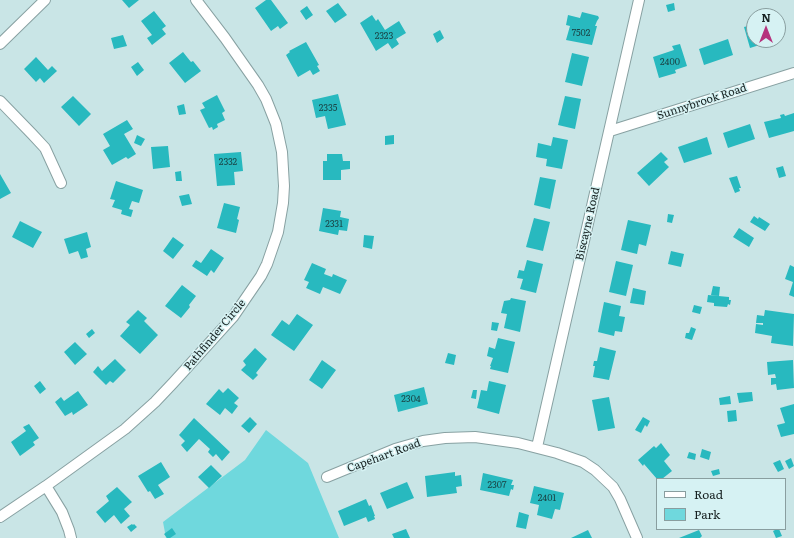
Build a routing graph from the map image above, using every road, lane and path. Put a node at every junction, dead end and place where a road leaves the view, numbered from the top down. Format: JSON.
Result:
{"nodes":[{"id":1,"x":45,"y":0,"type":"edge"},
{"id":2,"x":196,"y":0,"type":"edge"},
{"id":3,"x":639,"y":0,"type":"edge"},
{"id":4,"x":0,"y":44,"type":"edge"},
{"id":5,"x":794,"y":73,"type":"edge"},
{"id":6,"x":0,"y":102,"type":"edge"},
{"id":7,"x":610,"y":131,"type":"junction"},
{"id":8,"x":62,"y":183,"type":"dead end"},
{"id":9,"x":537,"y":447,"type":"junction"},
{"id":10,"x":327,"y":477,"type":"dead end"},
{"id":11,"x":46,"y":486,"type":"junction"},
{"id":12,"x":0,"y":517,"type":"edge"},
{"id":13,"x":71,"y":538,"type":"edge"},
{"id":14,"x":637,"y":538,"type":"edge"}],
"edges":[{"from":1,"to":4,"type":"street"},
{"from":2,"to":11,"type":"street","name":"Pathfinder Circle"},
{"from":3,"to":7,"type":"street","name":"Biscayne Road"},
{"from":5,"to":7,"type":"street","name":"Sunnybrook Road"},
{"from":6,"to":8,"type":"street"},
{"from":7,"to":9,"type":"street","name":"Biscayne Road"},
{"from":9,"to":10,"type":"street","name":"Capehart Road"},
{"from":9,"to":14,"type":"street","name":"Capehart Road"},
{"from":11,"to":12,"type":"street","name":"Pathfinder Circle"},
{"from":11,"to":13,"type":"street"}]}
